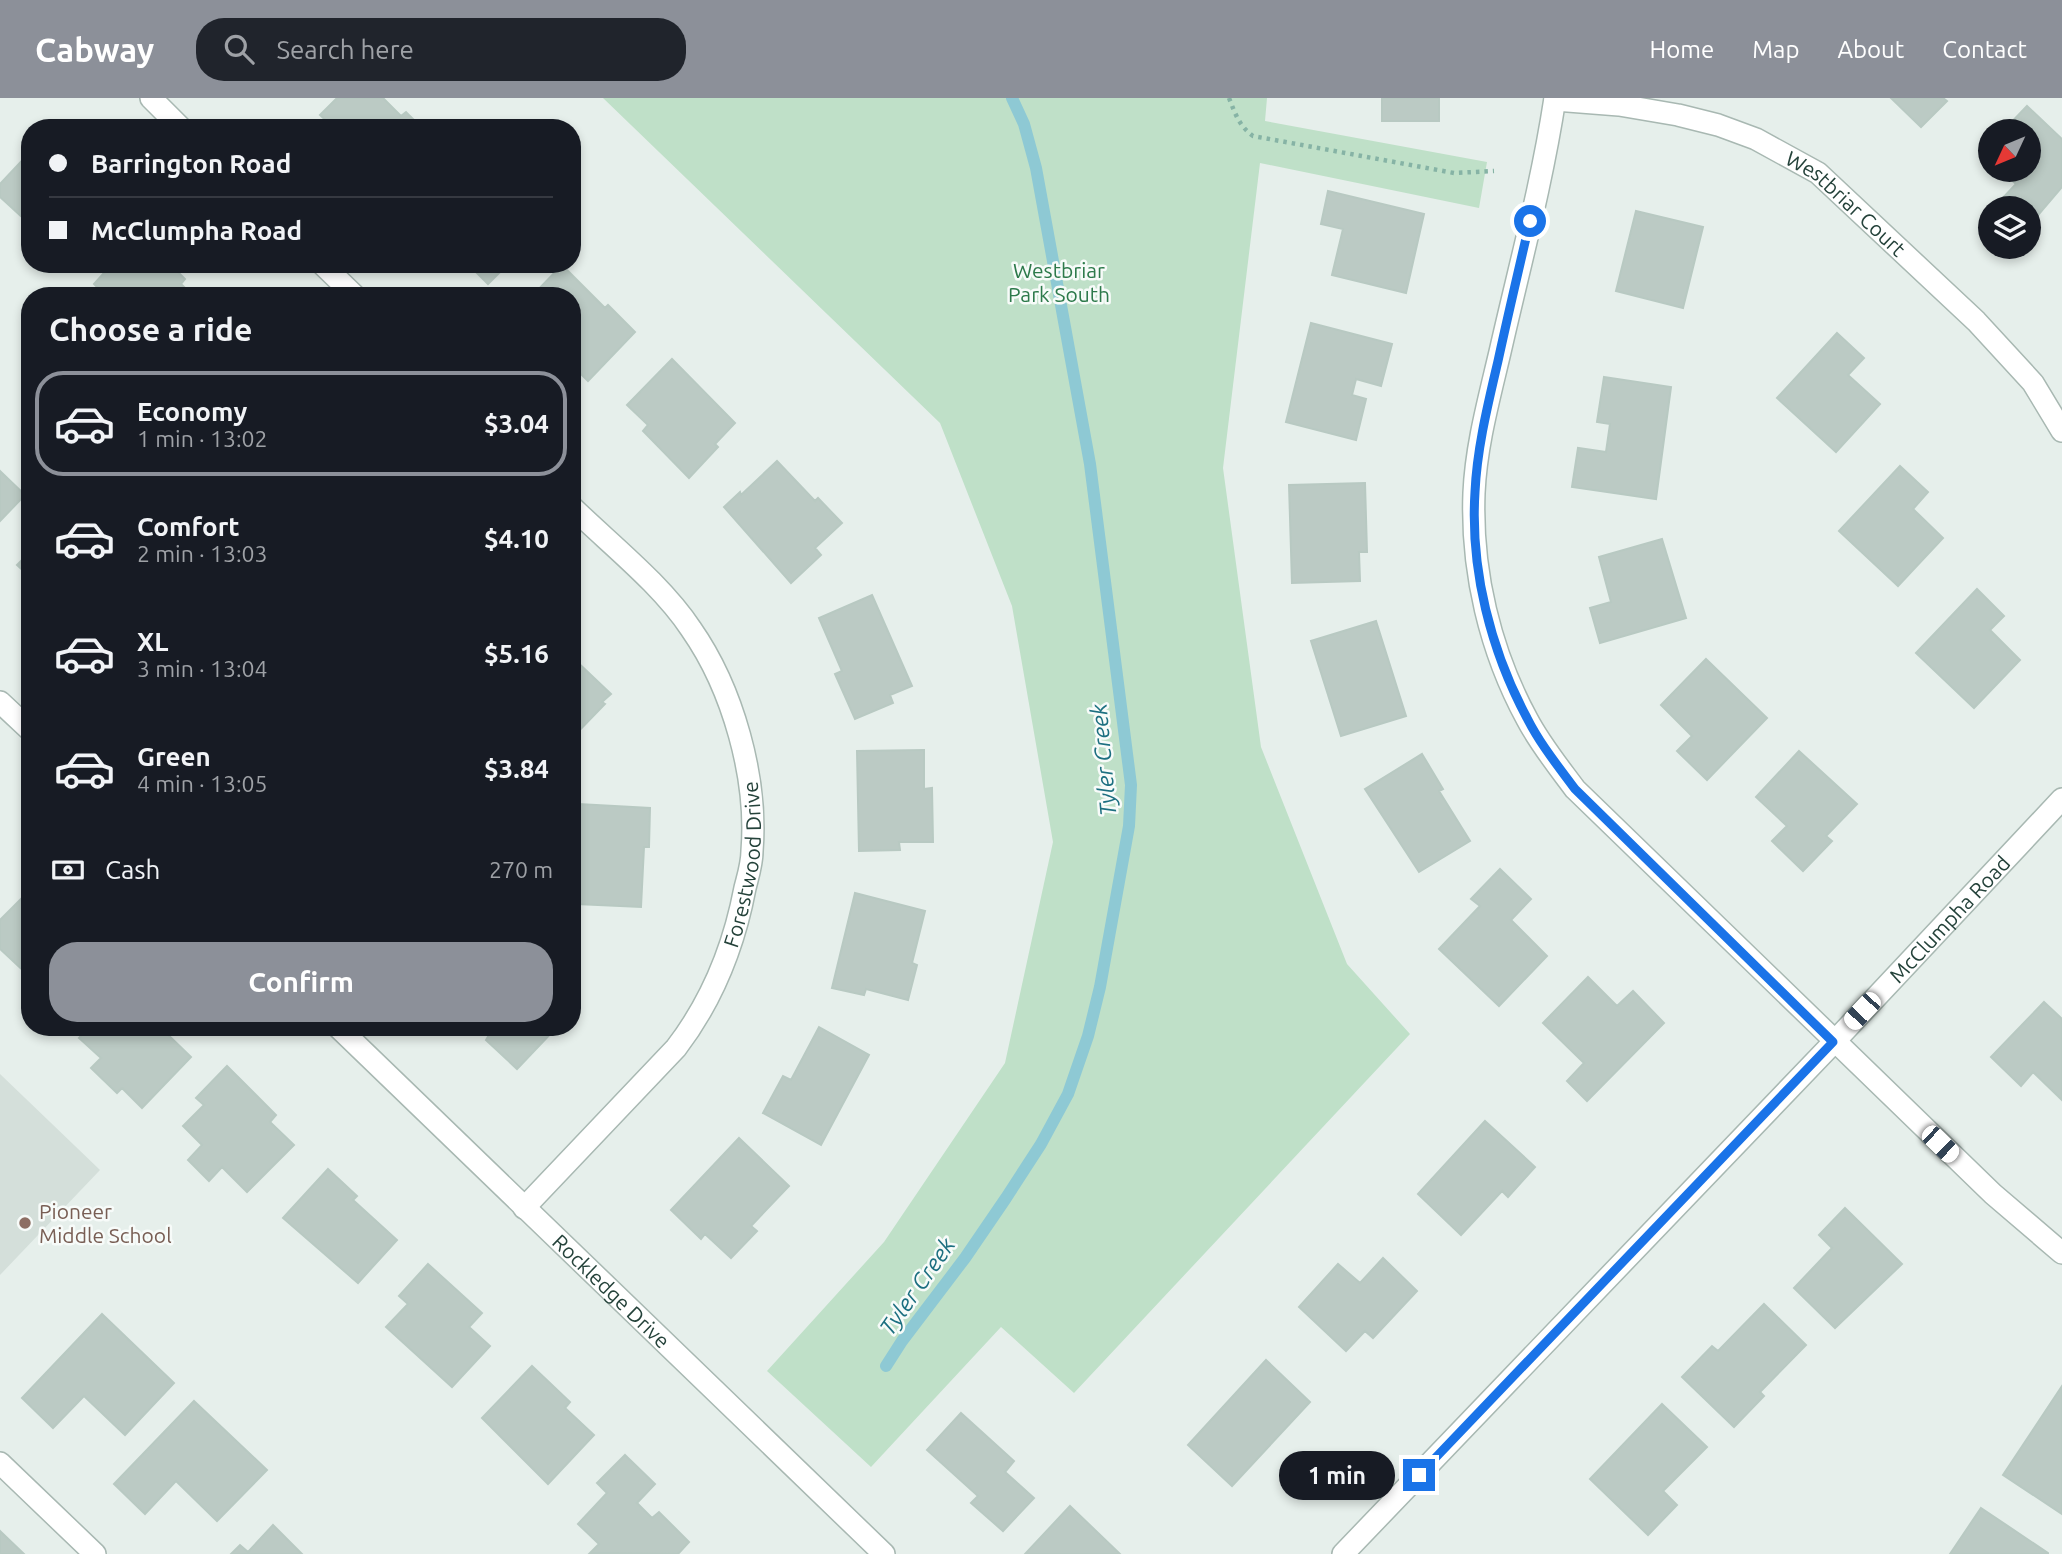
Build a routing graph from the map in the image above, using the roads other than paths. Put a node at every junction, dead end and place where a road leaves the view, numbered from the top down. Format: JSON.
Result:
{"nodes":[{"id":1,"x":150,"y":98,"type":"edge"},
{"id":2,"x":1555,"y":99,"type":"edge"},
{"id":3,"x":172,"y":119,"type":"edge"},
{"id":4,"x":331,"y":273,"type":"edge"},
{"id":5,"x":346,"y":287,"type":"edge"},
{"id":6,"x":2062,"y":431,"type":"edge"},
{"id":7,"x":581,"y":516,"type":"edge"},
{"id":8,"x":0,"y":702,"type":"edge"},
{"id":9,"x":21,"y":722,"type":"edge"},
{"id":10,"x":2062,"y":799,"type":"edge"},
{"id":11,"x":347,"y":1036,"type":"edge"},
{"id":12,"x":1833,"y":1042,"type":"junction"},
{"id":13,"x":524,"y":1208,"type":"junction"},
{"id":14,"x":2062,"y":1253,"type":"edge"},
{"id":15,"x":0,"y":1463,"type":"edge"},
{"id":16,"x":95,"y":1554,"type":"edge"},
{"id":17,"x":884,"y":1554,"type":"edge"},
{"id":18,"x":1343,"y":1554,"type":"edge"}],
"edges":[{"from":1,"to":3,"type":"street"},
{"from":2,"to":6,"type":"street","name":"Westbriar Court"},
{"from":2,"to":12,"type":"street"},
{"from":4,"to":5,"type":"street"},
{"from":7,"to":13,"type":"street","name":"Forestwood Drive"},
{"from":8,"to":9,"type":"street"},
{"from":10,"to":12,"type":"street","name":"McClumpha Road"},
{"from":11,"to":13,"type":"street","name":"Rockledge Drive"},
{"from":12,"to":14,"type":"street"},
{"from":12,"to":18,"type":"street","name":"McClumpha Road"},
{"from":13,"to":17,"type":"street","name":"Rockledge Drive"},
{"from":15,"to":16,"type":"street"}]}
